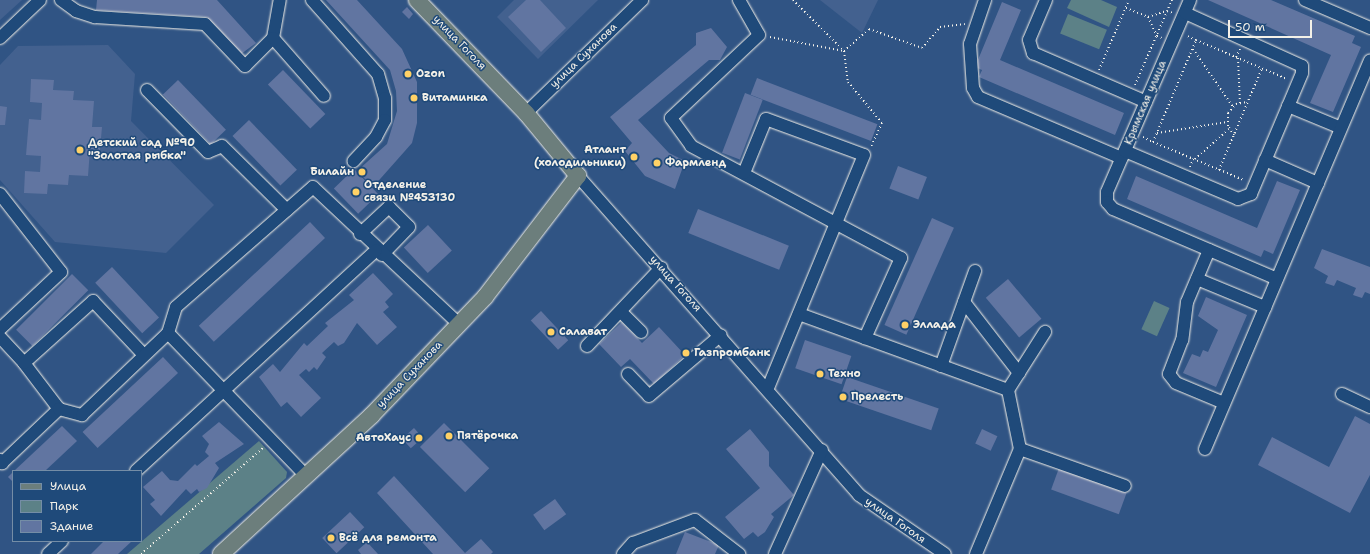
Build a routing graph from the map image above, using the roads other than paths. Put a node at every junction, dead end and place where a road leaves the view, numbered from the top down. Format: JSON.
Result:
{"nodes":[{"id":1,"x":40,"y":0,"type":"edge"},
{"id":2,"x":61,"y":0,"type":"edge"},
{"id":3,"x":280,"y":0,"type":"edge"},
{"id":4,"x":312,"y":0,"type":"edge"},
{"id":5,"x":417,"y":0,"type":"edge"},
{"id":6,"x":642,"y":0,"type":"edge"},
{"id":7,"x":739,"y":0,"type":"edge"},
{"id":8,"x":985,"y":0,"type":"edge"},
{"id":9,"x":1046,"y":0,"type":"edge"},
{"id":10,"x":1190,"y":0,"type":"edge"},
{"id":11,"x":1305,"y":0,"type":"edge"},
{"id":12,"x":1184,"y":15,"type":"junction"},
{"id":13,"x":1370,"y":28,"type":"edge"},
{"id":14,"x":0,"y":38,"type":"edge"},
{"id":15,"x":273,"y":38,"type":"junction"},
{"id":16,"x":1370,"y":61,"type":"edge"},
{"id":17,"x":147,"y":90,"type":"dead end"},
{"id":18,"x":324,"y":96,"type":"dead end"},
{"id":19,"x":1146,"y":102,"type":"junction"},
{"id":20,"x":1288,"y":106,"type":"junction"},
{"id":21,"x":526,"y":113,"type":"junction"},
{"id":22,"x":1341,"y":128,"type":"junction"},
{"id":23,"x":1123,"y":154,"type":"junction"},
{"id":24,"x":354,"y":160,"type":"dead end"},
{"id":25,"x":1265,"y":160,"type":"junction"},
{"id":26,"x":744,"y":173,"type":"junction"},
{"id":27,"x":578,"y":176,"type":"junction"},
{"id":28,"x":1318,"y":183,"type":"junction"},
{"id":29,"x":0,"y":194,"type":"edge"},
{"id":30,"x":287,"y":210,"type":"junction"},
{"id":31,"x":836,"y":224,"type":"junction"},
{"id":32,"x":360,"y":234,"type":"junction"},
{"id":33,"x":1209,"y":250,"type":"junction"},
{"id":34,"x":379,"y":252,"type":"junction"},
{"id":35,"x":661,"y":268,"type":"junction"},
{"id":36,"x":976,"y":271,"type":"dead end"},
{"id":37,"x":1197,"y":278,"type":"junction"},
{"id":38,"x":1277,"y":279,"type":"junction"},
{"id":39,"x":964,"y":302,"type":"junction"},
{"id":40,"x":1265,"y":307,"type":"junction"},
{"id":41,"x":622,"y":313,"type":"junction"},
{"id":42,"x":799,"y":314,"type":"junction"},
{"id":43,"x":459,"y":324,"type":"junction"},
{"id":44,"x":0,"y":329,"type":"edge"},
{"id":45,"x":642,"y":332,"type":"dead end"},
{"id":46,"x":1045,"y":332,"type":"dead end"},
{"id":47,"x":168,"y":333,"type":"junction"},
{"id":48,"x":721,"y":335,"type":"junction"},
{"id":49,"x":0,"y":338,"type":"edge"},
{"id":50,"x":865,"y":338,"type":"junction"},
{"id":51,"x":587,"y":346,"type":"dead end"},
{"id":52,"x":144,"y":355,"type":"junction"},
{"id":53,"x":24,"y":362,"type":"junction"},
{"id":54,"x":941,"y":366,"type":"junction"},
{"id":55,"x":1019,"y":373,"type":"junction"},
{"id":56,"x":628,"y":374,"type":"dead end"},
{"id":57,"x":768,"y":388,"type":"junction"},
{"id":58,"x":223,"y":389,"type":"junction"},
{"id":59,"x":1008,"y":390,"type":"junction"},
{"id":60,"x":1342,"y":394,"type":"dead end"},
{"id":61,"x":1224,"y":403,"type":"junction"},
{"id":62,"x":1370,"y":407,"type":"edge"},
{"id":63,"x":59,"y":409,"type":"junction"},
{"id":64,"x":1205,"y":448,"type":"dead end"},
{"id":65,"x":1020,"y":449,"type":"junction"},
{"id":66,"x":822,"y":450,"type":"junction"},
{"id":67,"x":0,"y":460,"type":"edge"},
{"id":68,"x":137,"y":470,"type":"edge"},
{"id":69,"x":306,"y":476,"type":"junction"},
{"id":70,"x":1125,"y":486,"type":"dead end"},
{"id":71,"x":61,"y":542,"type":"edge"},
{"id":72,"x":48,"y":554,"type":"edge"},
{"id":73,"x":221,"y":554,"type":"edge"},
{"id":74,"x":623,"y":554,"type":"edge"},
{"id":75,"x":739,"y":554,"type":"edge"},
{"id":76,"x":775,"y":554,"type":"edge"},
{"id":77,"x":945,"y":554,"type":"edge"},
{"id":78,"x":976,"y":554,"type":"edge"}],
"edges":[{"from":1,"to":14,"type":"street"},
{"from":2,"to":15,"type":"street"},
{"from":3,"to":15,"type":"street"},
{"from":4,"to":24,"type":"street"},
{"from":5,"to":21,"type":"main road","name":"улица Гоголя"},
{"from":6,"to":21,"type":"street","name":"улица Суханова"},
{"from":7,"to":26,"type":"street"},
{"from":8,"to":23,"type":"street"},
{"from":9,"to":19,"type":"street"},
{"from":10,"to":12,"type":"street","name":"Крымская улица"},
{"from":11,"to":13,"type":"street"},
{"from":12,"to":19,"type":"street","name":"Крымская улица"},
{"from":12,"to":20,"type":"street"},
{"from":15,"to":18,"type":"street"},
{"from":16,"to":22,"type":"street"},
{"from":17,"to":30,"type":"street"},
{"from":19,"to":23,"type":"street","name":"Крымская улица"},
{"from":20,"to":22,"type":"street"},
{"from":20,"to":25,"type":"street"},
{"from":21,"to":27,"type":"main road","name":"улица Гоголя"},
{"from":22,"to":28,"type":"street"},
{"from":23,"to":25,"type":"street"},
{"from":23,"to":33,"type":"street","name":"Крымская улица"},
{"from":25,"to":28,"type":"street"},
{"from":26,"to":31,"type":"street"},
{"from":26,"to":31,"type":"street"},
{"from":27,"to":35,"type":"street","name":"улица Гоголя"},
{"from":27,"to":43,"type":"main road","name":"улица Суханова"},
{"from":28,"to":38,"type":"street"},
{"from":29,"to":44,"type":"street"},
{"from":30,"to":32,"type":"street"},
{"from":30,"to":47,"type":"street"},
{"from":31,"to":42,"type":"street"},
{"from":31,"to":50,"type":"street"},
{"from":32,"to":34,"type":"street"},
{"from":32,"to":34,"type":"street"},
{"from":33,"to":37,"type":"street"},
{"from":33,"to":38,"type":"street"},
{"from":34,"to":43,"type":"street"},
{"from":34,"to":58,"type":"street"},
{"from":35,"to":41,"type":"street"},
{"from":35,"to":48,"type":"street","name":"улица Гоголя"},
{"from":36,"to":39,"type":"street"},
{"from":37,"to":40,"type":"street"},
{"from":37,"to":61,"type":"street"},
{"from":38,"to":40,"type":"street"},
{"from":39,"to":54,"type":"street"},
{"from":39,"to":55,"type":"street"},
{"from":40,"to":61,"type":"street"},
{"from":41,"to":45,"type":"street"},
{"from":41,"to":51,"type":"street"},
{"from":42,"to":50,"type":"street"},
{"from":42,"to":57,"type":"street"},
{"from":43,"to":69,"type":"main road","name":"улица Суханова"},
{"from":46,"to":55,"type":"street"},
{"from":47,"to":52,"type":"street"},
{"from":47,"to":58,"type":"street"},
{"from":48,"to":56,"type":"street"},
{"from":48,"to":57,"type":"street","name":"улица Гоголя"},
{"from":49,"to":53,"type":"street"},
{"from":50,"to":54,"type":"street"},
{"from":52,"to":53,"type":"street"},
{"from":52,"to":63,"type":"street"},
{"from":53,"to":63,"type":"street"},
{"from":54,"to":59,"type":"street"},
{"from":55,"to":59,"type":"street"},
{"from":57,"to":66,"type":"street","name":"улица Гоголя"},
{"from":58,"to":68,"type":"street"},
{"from":58,"to":69,"type":"street"},
{"from":59,"to":65,"type":"street"},
{"from":60,"to":62,"type":"street"},
{"from":61,"to":64,"type":"street"},
{"from":63,"to":67,"type":"street"},
{"from":65,"to":70,"type":"street"},
{"from":65,"to":78,"type":"street"},
{"from":66,"to":76,"type":"street"},
{"from":66,"to":77,"type":"street","name":"улица Гоголя"},
{"from":69,"to":73,"type":"main road","name":"улица Суханова"},
{"from":71,"to":72,"type":"street"},
{"from":74,"to":75,"type":"street"}]}
